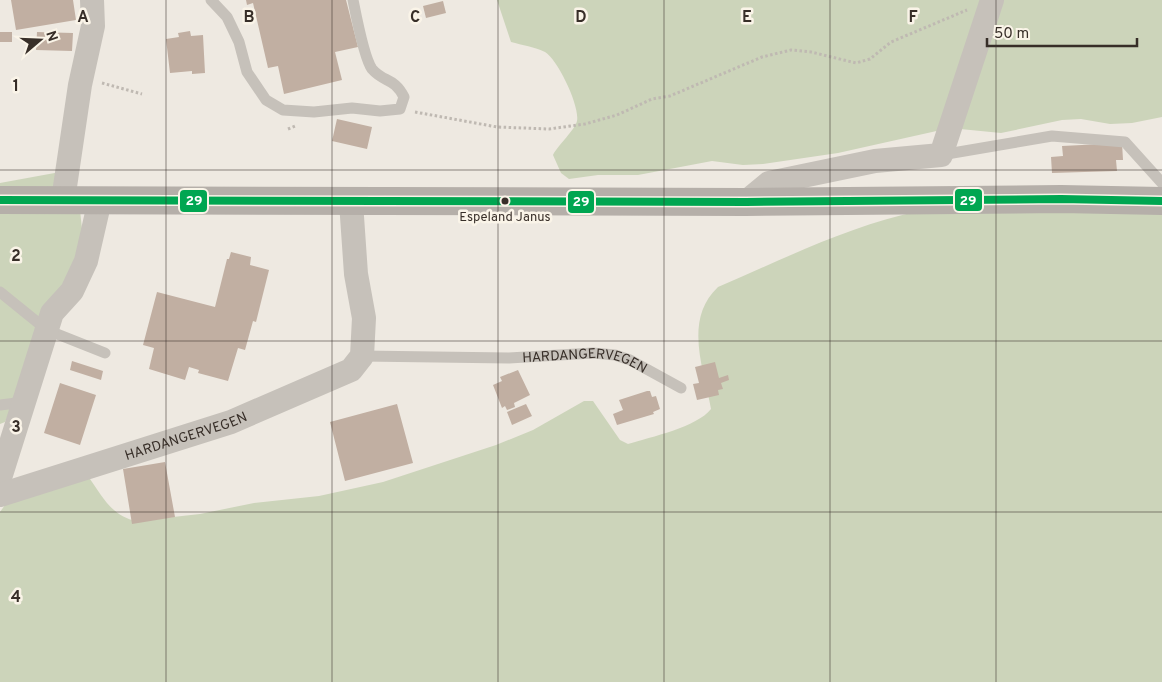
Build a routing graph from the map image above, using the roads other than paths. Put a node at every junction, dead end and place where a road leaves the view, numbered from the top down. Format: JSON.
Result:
{"nodes":[{"id":1,"x":92,"y":0,"type":"edge"},
{"id":2,"x":212,"y":0,"type":"edge"},
{"id":3,"x":353,"y":0,"type":"edge"},
{"id":4,"x":991,"y":3,"type":"edge"},
{"id":5,"x":942,"y":155,"type":"junction"},
{"id":6,"x":1162,"y":183,"type":"edge"},
{"id":7,"x":0,"y":200,"type":"edge"},
{"id":8,"x":63,"y":200,"type":"junction"},
{"id":9,"x":100,"y":200,"type":"junction"},
{"id":10,"x":1162,"y":201,"type":"edge"},
{"id":11,"x":351,"y":202,"type":"junction"},
{"id":12,"x":746,"y":202,"type":"junction"},
{"id":13,"x":0,"y":292,"type":"edge"},
{"id":14,"x":47,"y":330,"type":"junction"},
{"id":15,"x":105,"y":353,"type":"dead end"},
{"id":16,"x":362,"y":356,"type":"junction"},
{"id":17,"x":681,"y":388,"type":"dead end"},
{"id":18,"x":24,"y":402,"type":"junction"},
{"id":19,"x":0,"y":405,"type":"edge"},
{"id":20,"x":0,"y":476,"type":"edge"},
{"id":21,"x":0,"y":495,"type":"edge"}],
"edges":[{"from":1,"to":8,"type":"street"},
{"from":2,"to":3,"type":"lane"},
{"from":4,"to":5,"type":"street"},
{"from":5,"to":6,"type":"lane"},
{"from":5,"to":12,"type":"street"},
{"from":7,"to":8,"type":"main road"},
{"from":8,"to":9,"type":"main road"},
{"from":9,"to":11,"type":"main road"},
{"from":9,"to":14,"type":"street"},
{"from":10,"to":12,"type":"main road"},
{"from":11,"to":12,"type":"main road"},
{"from":11,"to":16,"type":"street"},
{"from":13,"to":14,"type":"lane"},
{"from":14,"to":15,"type":"lane"},
{"from":14,"to":18,"type":"street"},
{"from":16,"to":17,"type":"lane","name":"HARDANGERVEGEN"},
{"from":16,"to":21,"type":"street","name":"HARDANGERVEGEN"},
{"from":18,"to":19,"type":"lane"},
{"from":18,"to":20,"type":"street"}]}
